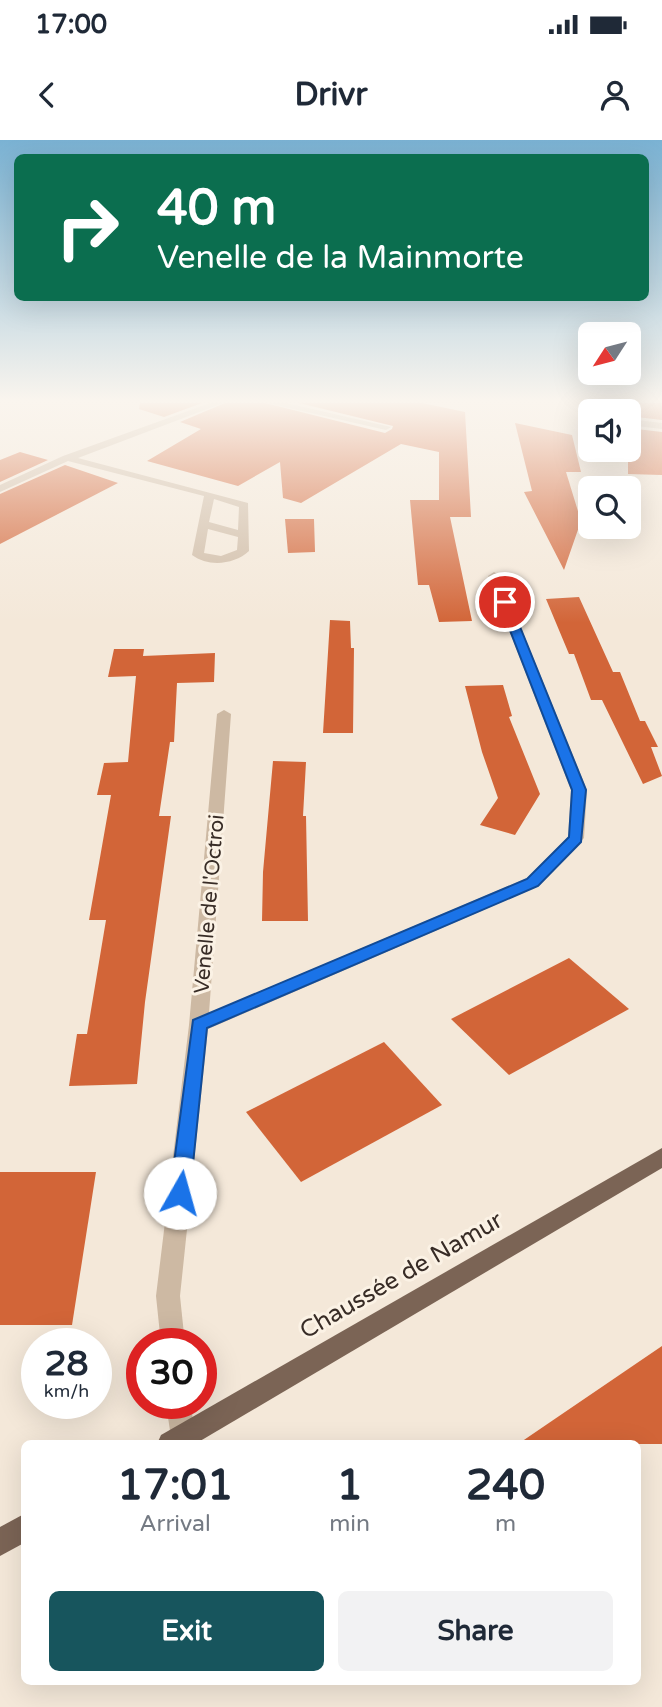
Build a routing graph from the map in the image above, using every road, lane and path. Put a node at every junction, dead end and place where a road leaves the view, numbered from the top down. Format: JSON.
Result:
{"nodes":[{"id":1,"x":28,"y":476,"type":"edge"},
{"id":2,"x":139,"y":476,"type":"edge"},
{"id":3,"x":0,"y":489,"type":"edge"},
{"id":4,"x":210,"y":494,"type":"junction"},
{"id":5,"x":202,"y":524,"type":"junction"},
{"id":6,"x":244,"y":535,"type":"junction"},
{"id":7,"x":494,"y":576,"type":"dead end"},
{"id":8,"x":224,"y":714,"type":"dead end"},
{"id":9,"x":199,"y":1025,"type":"junction"},
{"id":10,"x":662,"y":1157,"type":"edge"},
{"id":11,"x":171,"y":1328,"type":"edge"},
{"id":12,"x":177,"y":1419,"type":"edge"},
{"id":13,"x":176,"y":1440,"type":"edge"},
{"id":14,"x":21,"y":1530,"type":"edge"},
{"id":15,"x":0,"y":1542,"type":"edge"}],
"edges":[{"from":1,"to":3,"type":"street"},
{"from":2,"to":4,"type":"street"},
{"from":4,"to":5,"type":"street"},
{"from":4,"to":6,"type":"street"},
{"from":5,"to":6,"type":"street"},
{"from":5,"to":6,"type":"street"},
{"from":7,"to":9,"type":"street"},
{"from":8,"to":9,"type":"street","name":"Venelle de l'Octroi"},
{"from":9,"to":11,"type":"street","name":"Venelle de l'Octroi"},
{"from":10,"to":13,"type":"main road","name":"Chaussée de Namur"},
{"from":12,"to":13,"type":"street"},
{"from":14,"to":15,"type":"main road"}]}
